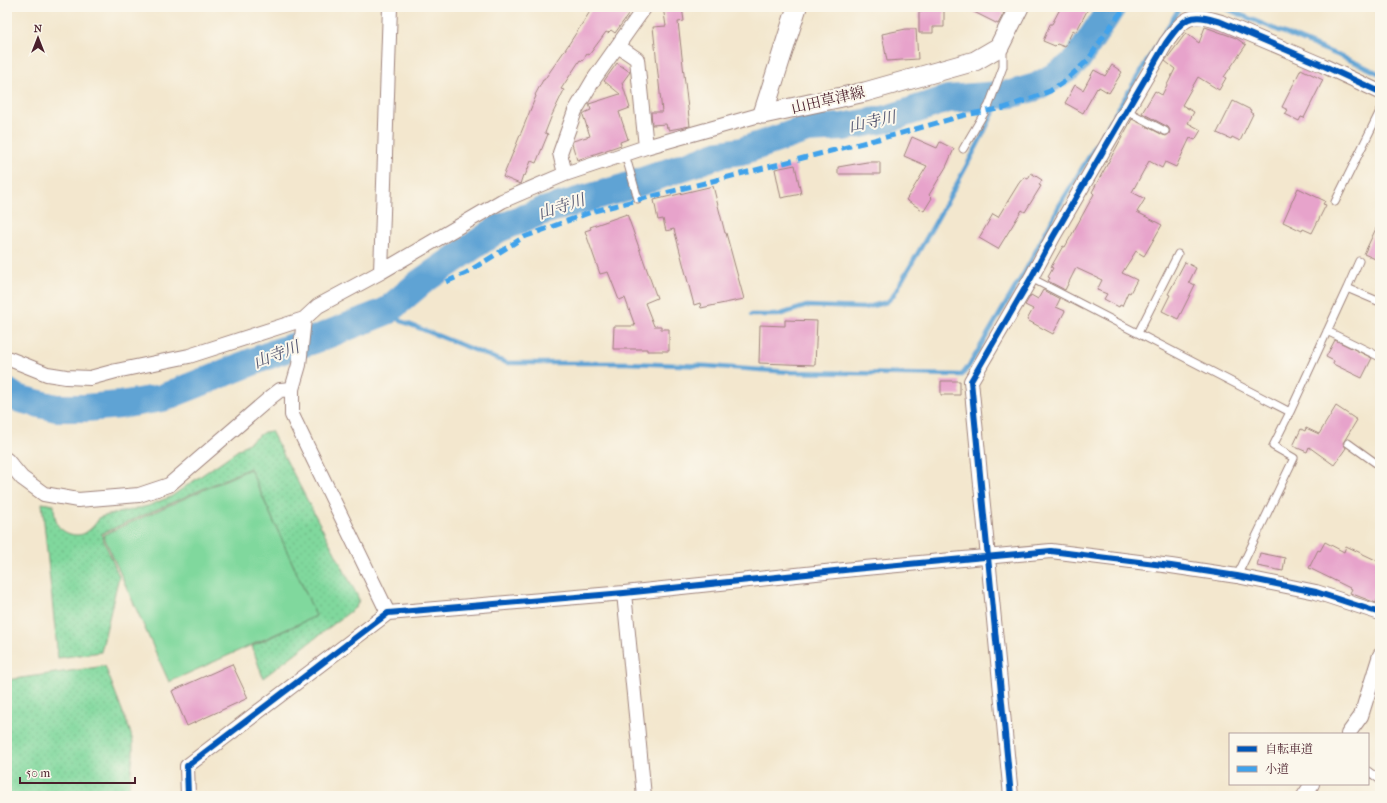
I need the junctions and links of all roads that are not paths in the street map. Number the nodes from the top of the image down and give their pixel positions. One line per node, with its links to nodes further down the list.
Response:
1 (390, 7): 20 (street)
2 (645, 7): 5 (street)
3 (797, 7): 10 (main road, 山田草津線)
4 (1019, 7): 6 (main road)
5 (618, 46): 12 (street); 15 (street)
6 (999, 47): 10 (main road, 山田草津線); 13 (lane)
7 (1380, 92): 8 (street)
8 (1127, 111): 11 (lane); 21 (street)
9 (1380, 111): 17 (lane)
10 (763, 114): 12 (street)
11 (1165, 131)
12 (646, 147): 14 (street)
13 (963, 149)
14 (625, 154): 15 (street); 16 (lane)
15 (565, 174): 20 (street)
16 (638, 199)
17 (1335, 202)
18 (1178, 254): 26 (lane)
19 (1359, 261): 22 (lane)
20 (381, 272): 24 (street)
21 (1031, 278): 26 (lane); 34 (street)
22 (1347, 288): 23 (lane); 25 (lane)
23 (1380, 302)
24 (303, 324): 28 (street); 29 (street)
25 (1328, 331): 27 (lane); 30 (lane)
26 (1138, 333): 30 (lane)
27 (1380, 357)
28 (7, 358)
29 (292, 389): 32 (street); 37 (street)
30 (1290, 412): 35 (lane)
31 (1348, 443): 33 (lane)
32 (7, 460)
33 (1380, 466)
34 (988, 557): 35 (street); 36 (street); 46 (street)
35 (1237, 576): 38 (street)
36 (624, 593): 37 (street); 45 (street)
37 (388, 613): 44 (street)
38 (1380, 613)
39 (1380, 655): 40 (street)
40 (1349, 733)
41 (1369, 773): 42 (lane)
42 (1380, 780)
43 (1311, 785): 47 (street)
44 (188, 796)
45 (644, 796)
46 (1011, 796)
47 (1304, 796)

